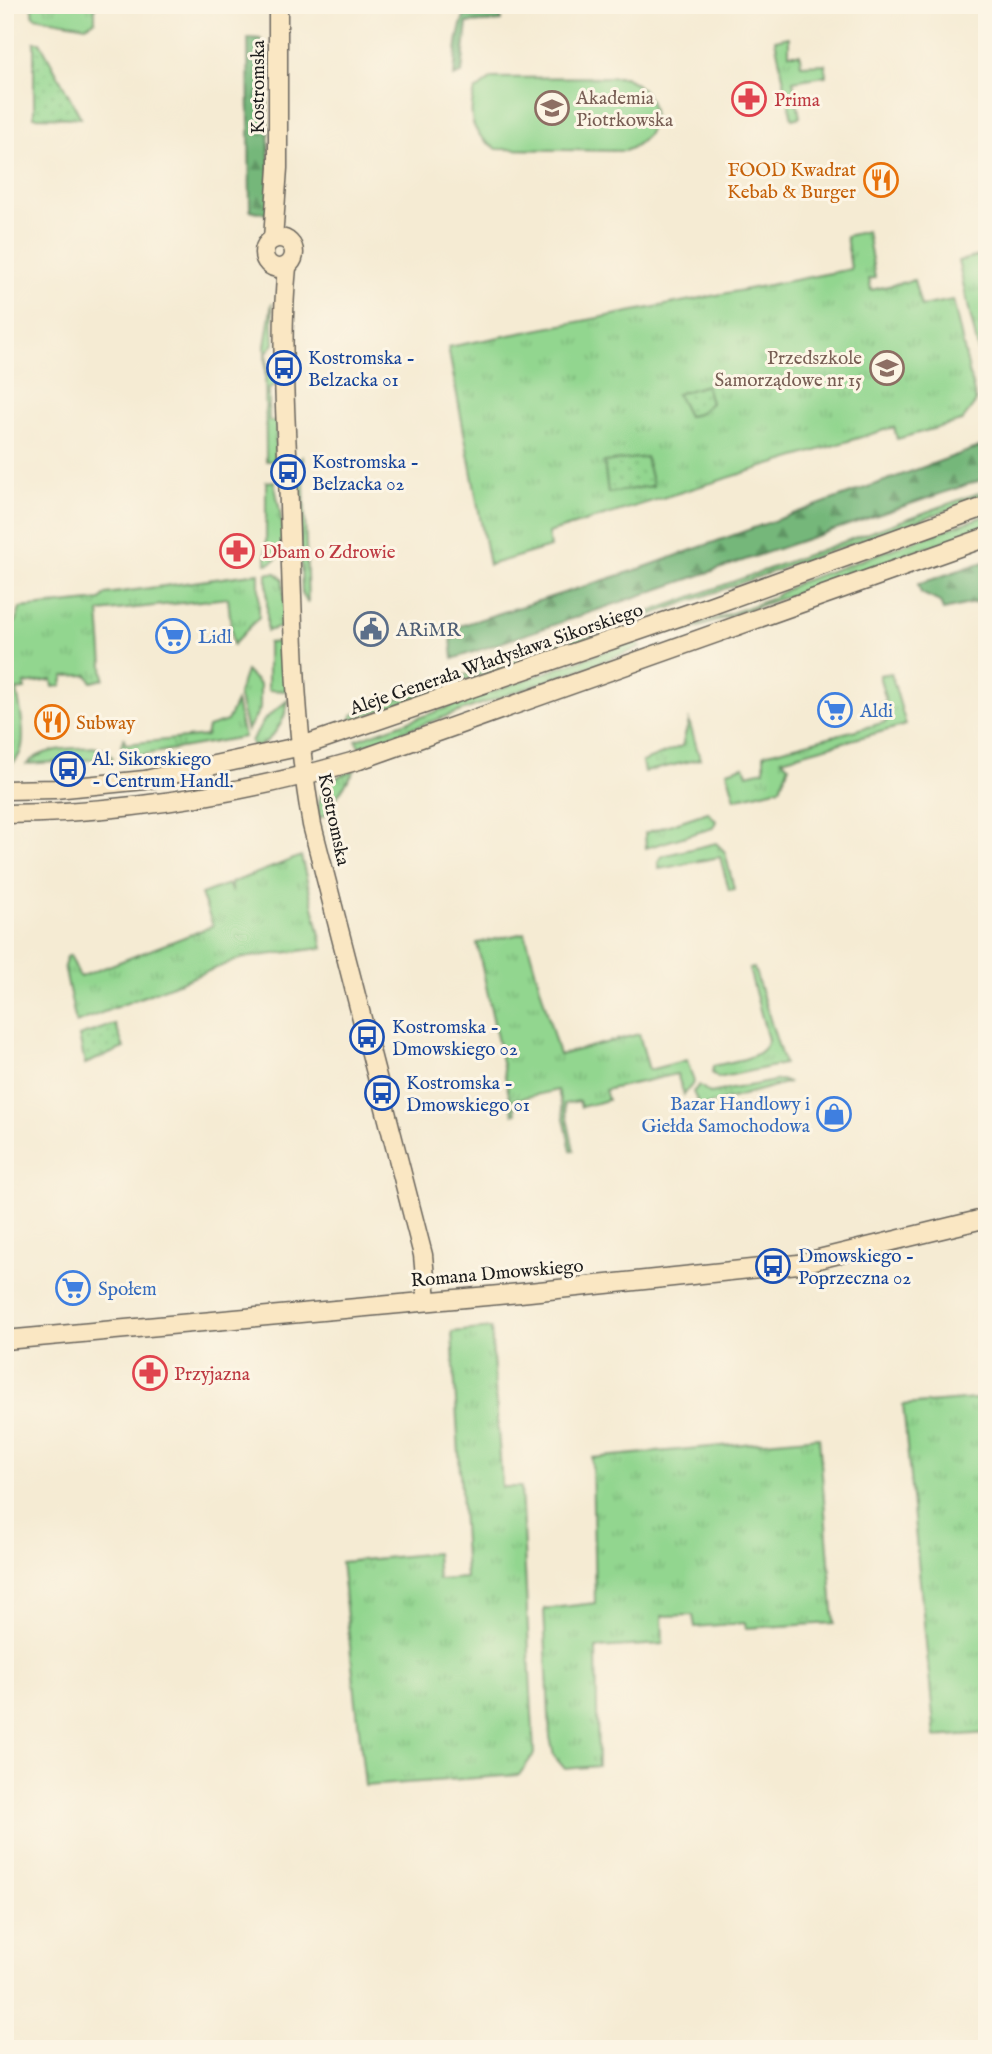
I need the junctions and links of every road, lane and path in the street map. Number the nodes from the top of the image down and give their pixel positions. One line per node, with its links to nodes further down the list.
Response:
1 (278, 5): 2 (street, Kostromska)
2 (279, 239): 3 (street); 3 (street)
3 (281, 267): 8 (street, Kostromska)
4 (987, 506): 6 (street, Aleje Generała Władysława Sikorskiego)
5 (987, 537): 7 (street)
6 (690, 612): 7 (street); 8 (street, Aleje Generała Władysława Sikorskiego)
7 (679, 648): 9 (street)
8 (302, 746): 9 (street, Kostromska); 10 (street, Aleje Generała Władysława Sikorskiego)
9 (303, 776): 11 (street); 13 (street, Kostromska)
10 (5, 789)
11 (5, 814)
12 (987, 1218): 13 (street, Romana Dmowskiego)
13 (427, 1300): 14 (street, Romana Dmowskiego)
14 (5, 1340)

